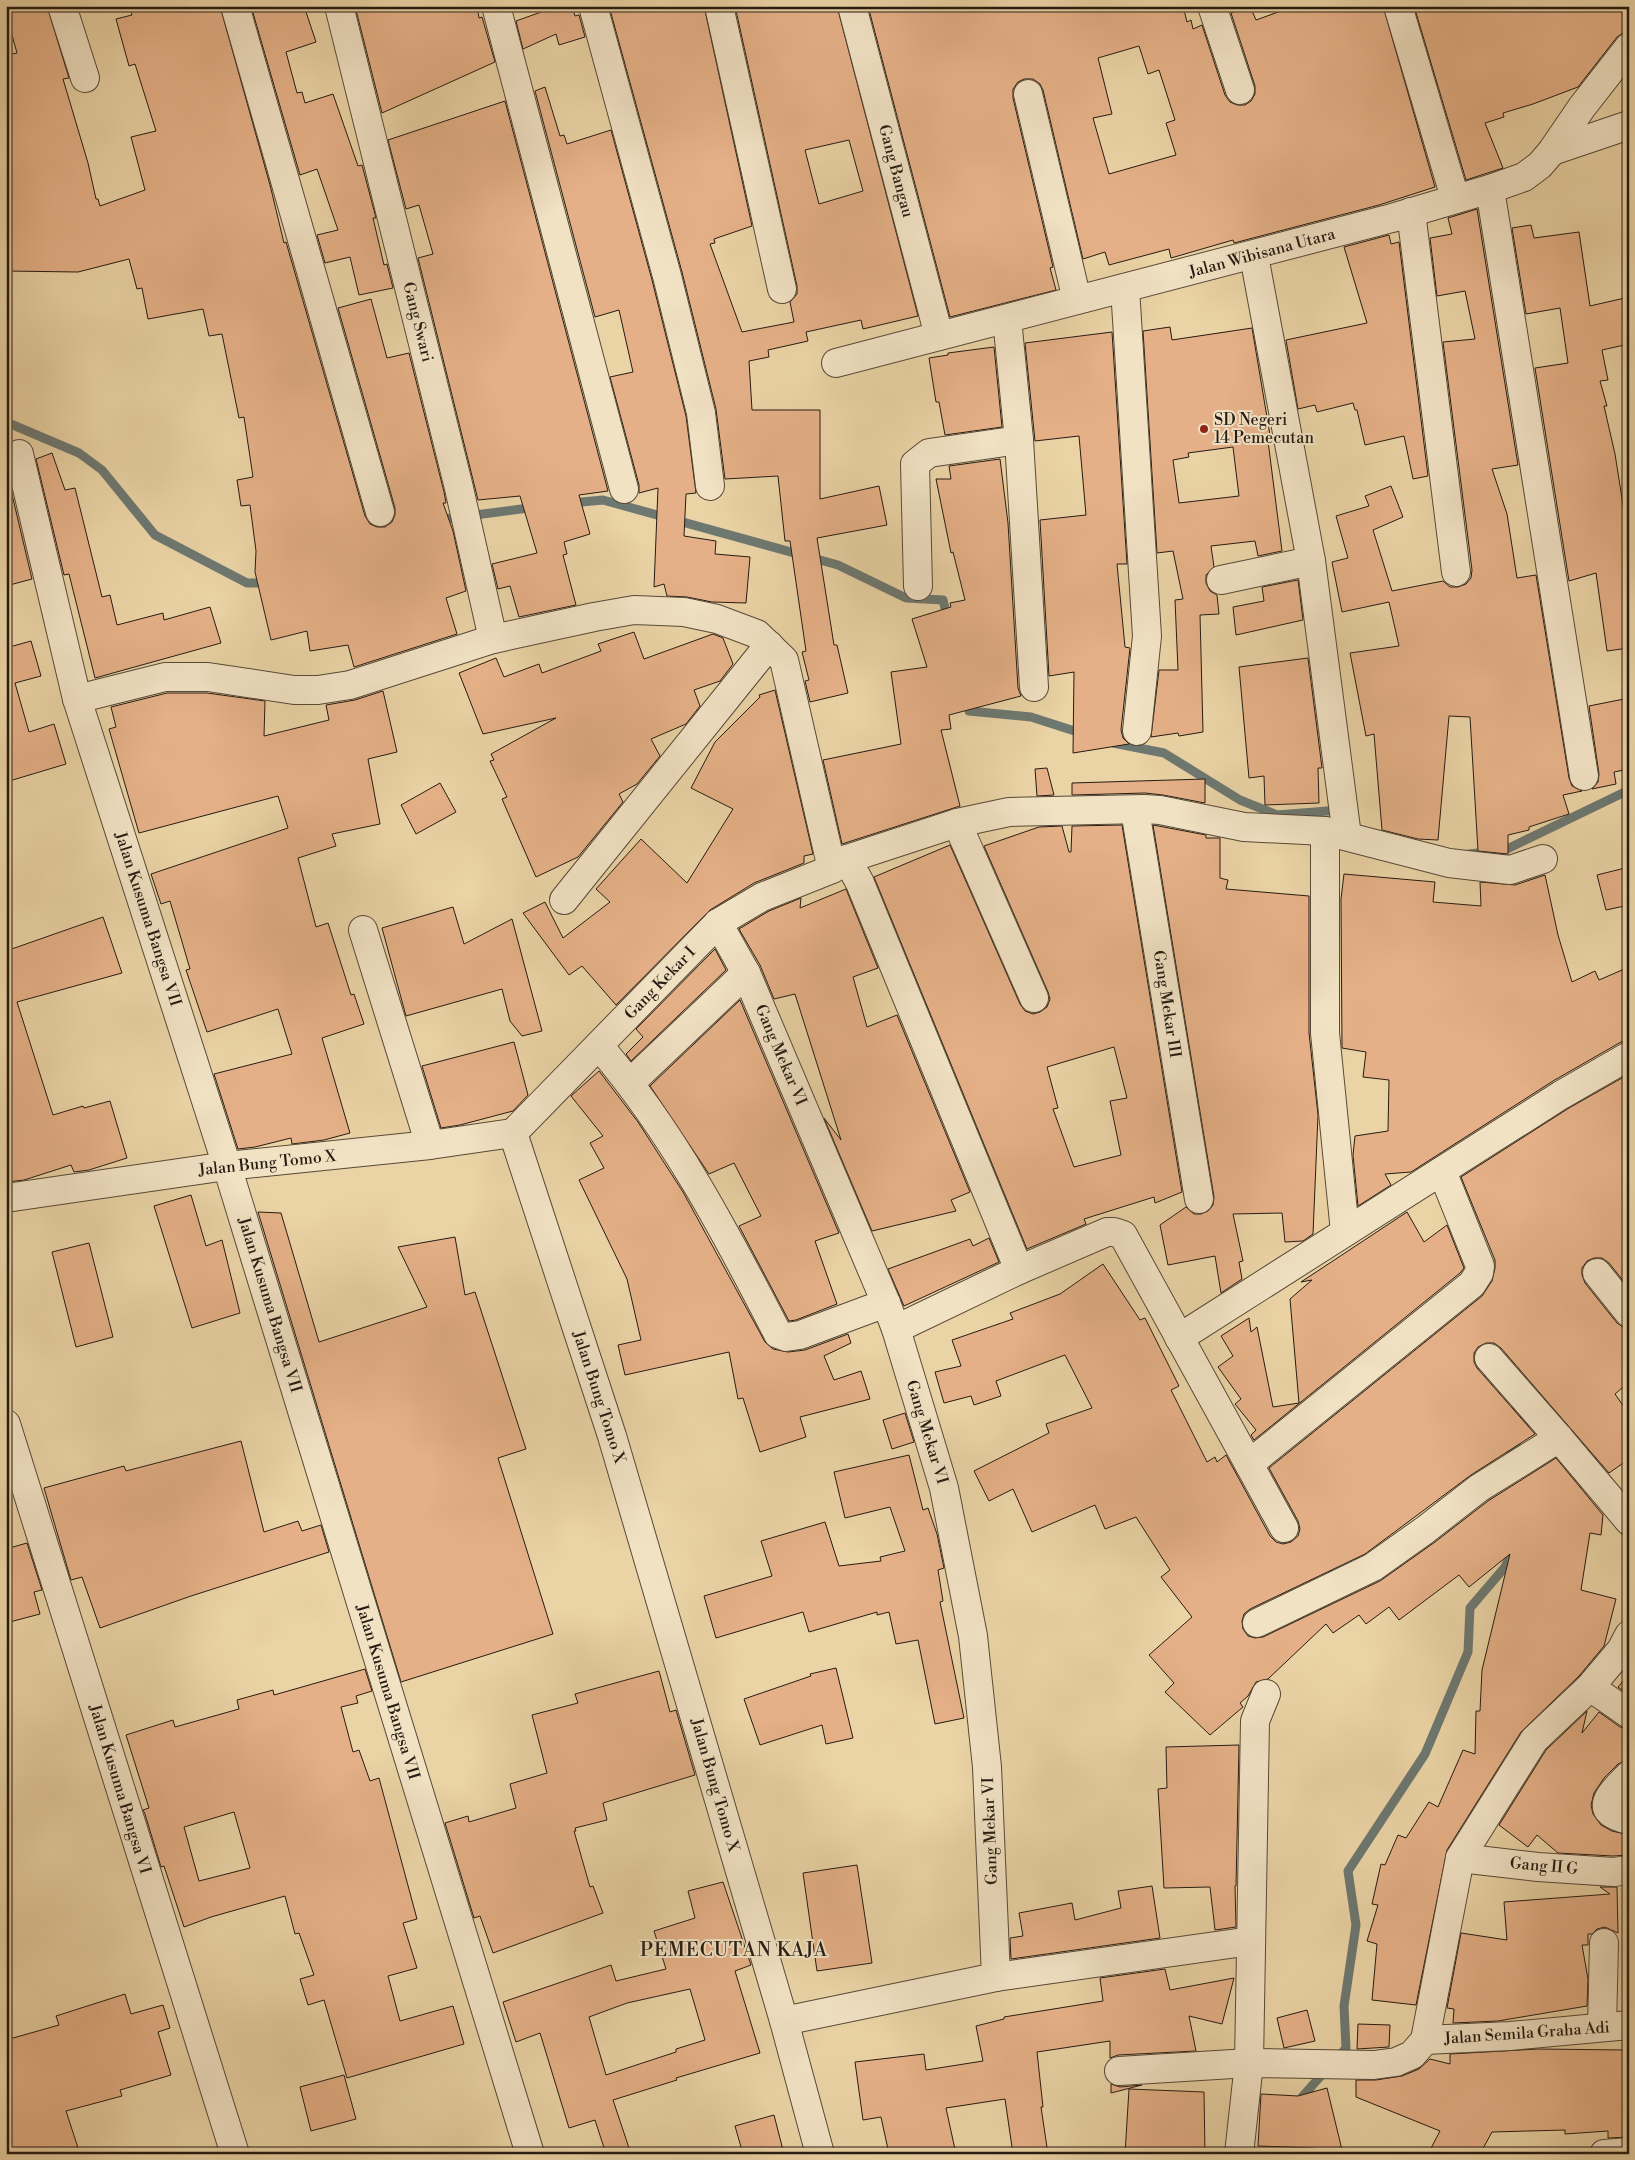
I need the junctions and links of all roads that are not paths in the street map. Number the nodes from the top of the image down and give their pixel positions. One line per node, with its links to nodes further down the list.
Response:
1 (62, 6): 11 (street)
2 (235, 6): 30 (street)
3 (339, 6): 35 (street, Gang Swari)
4 (496, 6): 29 (street)
5 (593, 6): 28 (street)
6 (719, 6): 21 (street)
7 (852, 6): 24 (street, Gang Bangau)
8 (1212, 6): 12 (street)
9 (1398, 6): 17 (street)
10 (1629, 47): 15 (street, Jalan Wibisana Utara)
11 (85, 78)
12 (1240, 90)
13 (1028, 94): 22 (street)
14 (1629, 125): 15 (street)
15 (1552, 151): 16 (street, Jalan Wibisana Utara)
16 (1490, 189): 17 (street, Jalan Wibisana Utara); 40 (street)
17 (1455, 198): 18 (street, Jalan Wibisana Utara)
18 (1411, 212): 19 (street, Jalan Wibisana Utara); 32 (street)
19 (1254, 256): 20 (street, Jalan Wibisana Utara); 31 (street)
20 (1125, 288): 22 (street, Jalan Wibisana Utara); 39 (street)
21 (782, 289)
22 (1077, 300): 23 (street, Jalan Wibisana Utara)
23 (1007, 319): 24 (street, Jalan Wibisana Utara); 26 (street)
24 (939, 336): 25 (street, Jalan Wibisana Utara)
25 (836, 364)
26 (1019, 440): 34 (street); 37 (street)
27 (19, 454): 38 (street, Jalan Kusuma Bangsa VII)
28 (710, 486)
29 (624, 489)
30 (380, 512)
31 (1311, 561): 33 (street); 43 (street)
32 (1456, 572)
33 (1222, 580)
34 (918, 586)
35 (493, 639): 36 (street); 38 (street)
36 (769, 645): 45 (street); 46 (street)
37 (1034, 688)
38 (77, 698): 56 (street, Jalan Kusuma Bangsa VII)
39 (1137, 731)
40 (1584, 776)
41 (1135, 810): 42 (street, Gang Kekar I); 43 (street, Gang Kekar I); 59 (street, Gang Mekar III)
42 (957, 823): 45 (street, Gang Kekar I); 50 (street)
43 (1339, 831): 44 (street, Gang Kekar I); 60 (street)
44 (1543, 859)
45 (840, 864): 47 (street, Gang Kekar I); 61 (street)
46 (564, 900)
47 (718, 923): 49 (street, Gang Mekar VI); 51 (street, Gang Kekar I)
48 (363, 930): 55 (street)
49 (746, 973): 53 (street); 63 (street, Gang Mekar VI)
50 (1034, 998)
51 (599, 1046): 53 (street); 54 (street, Gang Kekar I)
52 (1629, 1056): 57 (street)
53 (630, 1083): 63 (street)
54 (513, 1133): 55 (street, Jalan Bung Tomo X); 85 (street, Jalan Bung Tomo X)
55 (430, 1145): 56 (street, Jalan Bung Tomo X)
56 (228, 1166): 58 (street, Jalan Bung Tomo X); 92 (street, Jalan Kusuma Bangsa VII)
57 (1442, 1171): 60 (street); 70 (street)
58 (6, 1198)
59 (1199, 1199)
60 (1345, 1232): 66 (street)
61 (1019, 1270): 65 (street); 66 (street)
62 (1597, 1273): 64 (street)
63 (886, 1303): 65 (street, Gang Mekar VI)
64 (1629, 1312)
65 (896, 1329): 84 (street, Gang Mekar VI)
66 (1179, 1338): 70 (street)
67 (1489, 1358): 69 (street)
68 (6, 1424): 91 (street, Jalan Kusuma Bangsa VI)
69 (1559, 1438): 71 (street); 73 (street)
70 (1249, 1464): 72 (street)
71 (1629, 1522)
72 (1284, 1528)
73 (1257, 1623)
74 (1629, 1635): 75 (street)
75 (1590, 1687): 77 (street); 80 (street)
76 (1266, 1694): 82 (street)
77 (1629, 1714)
78 (1629, 1775): 79 (street)
79 (1629, 1820)
80 (1460, 1858): 81 (street, Gang II G); 87 (street)
81 (1629, 1870)
82 (1251, 1941): 84 (street); 88 (street)
83 (1604, 1943): 86 (street)
84 (996, 1977): 85 (street)
85 (784, 2021): 93 (street, Jalan Bung Tomo X)
86 (1616, 2026): 87 (street, Jalan Semila Graha Adi)
87 (1425, 2040): 88 (street)
88 (1249, 2063): 89 (street); 94 (street)
89 (1119, 2071)
90 (1629, 2152): 95 (street)
91 (235, 2154)
92 (530, 2154)
93 (820, 2154)
94 (1239, 2154)
95 (1604, 2154)

